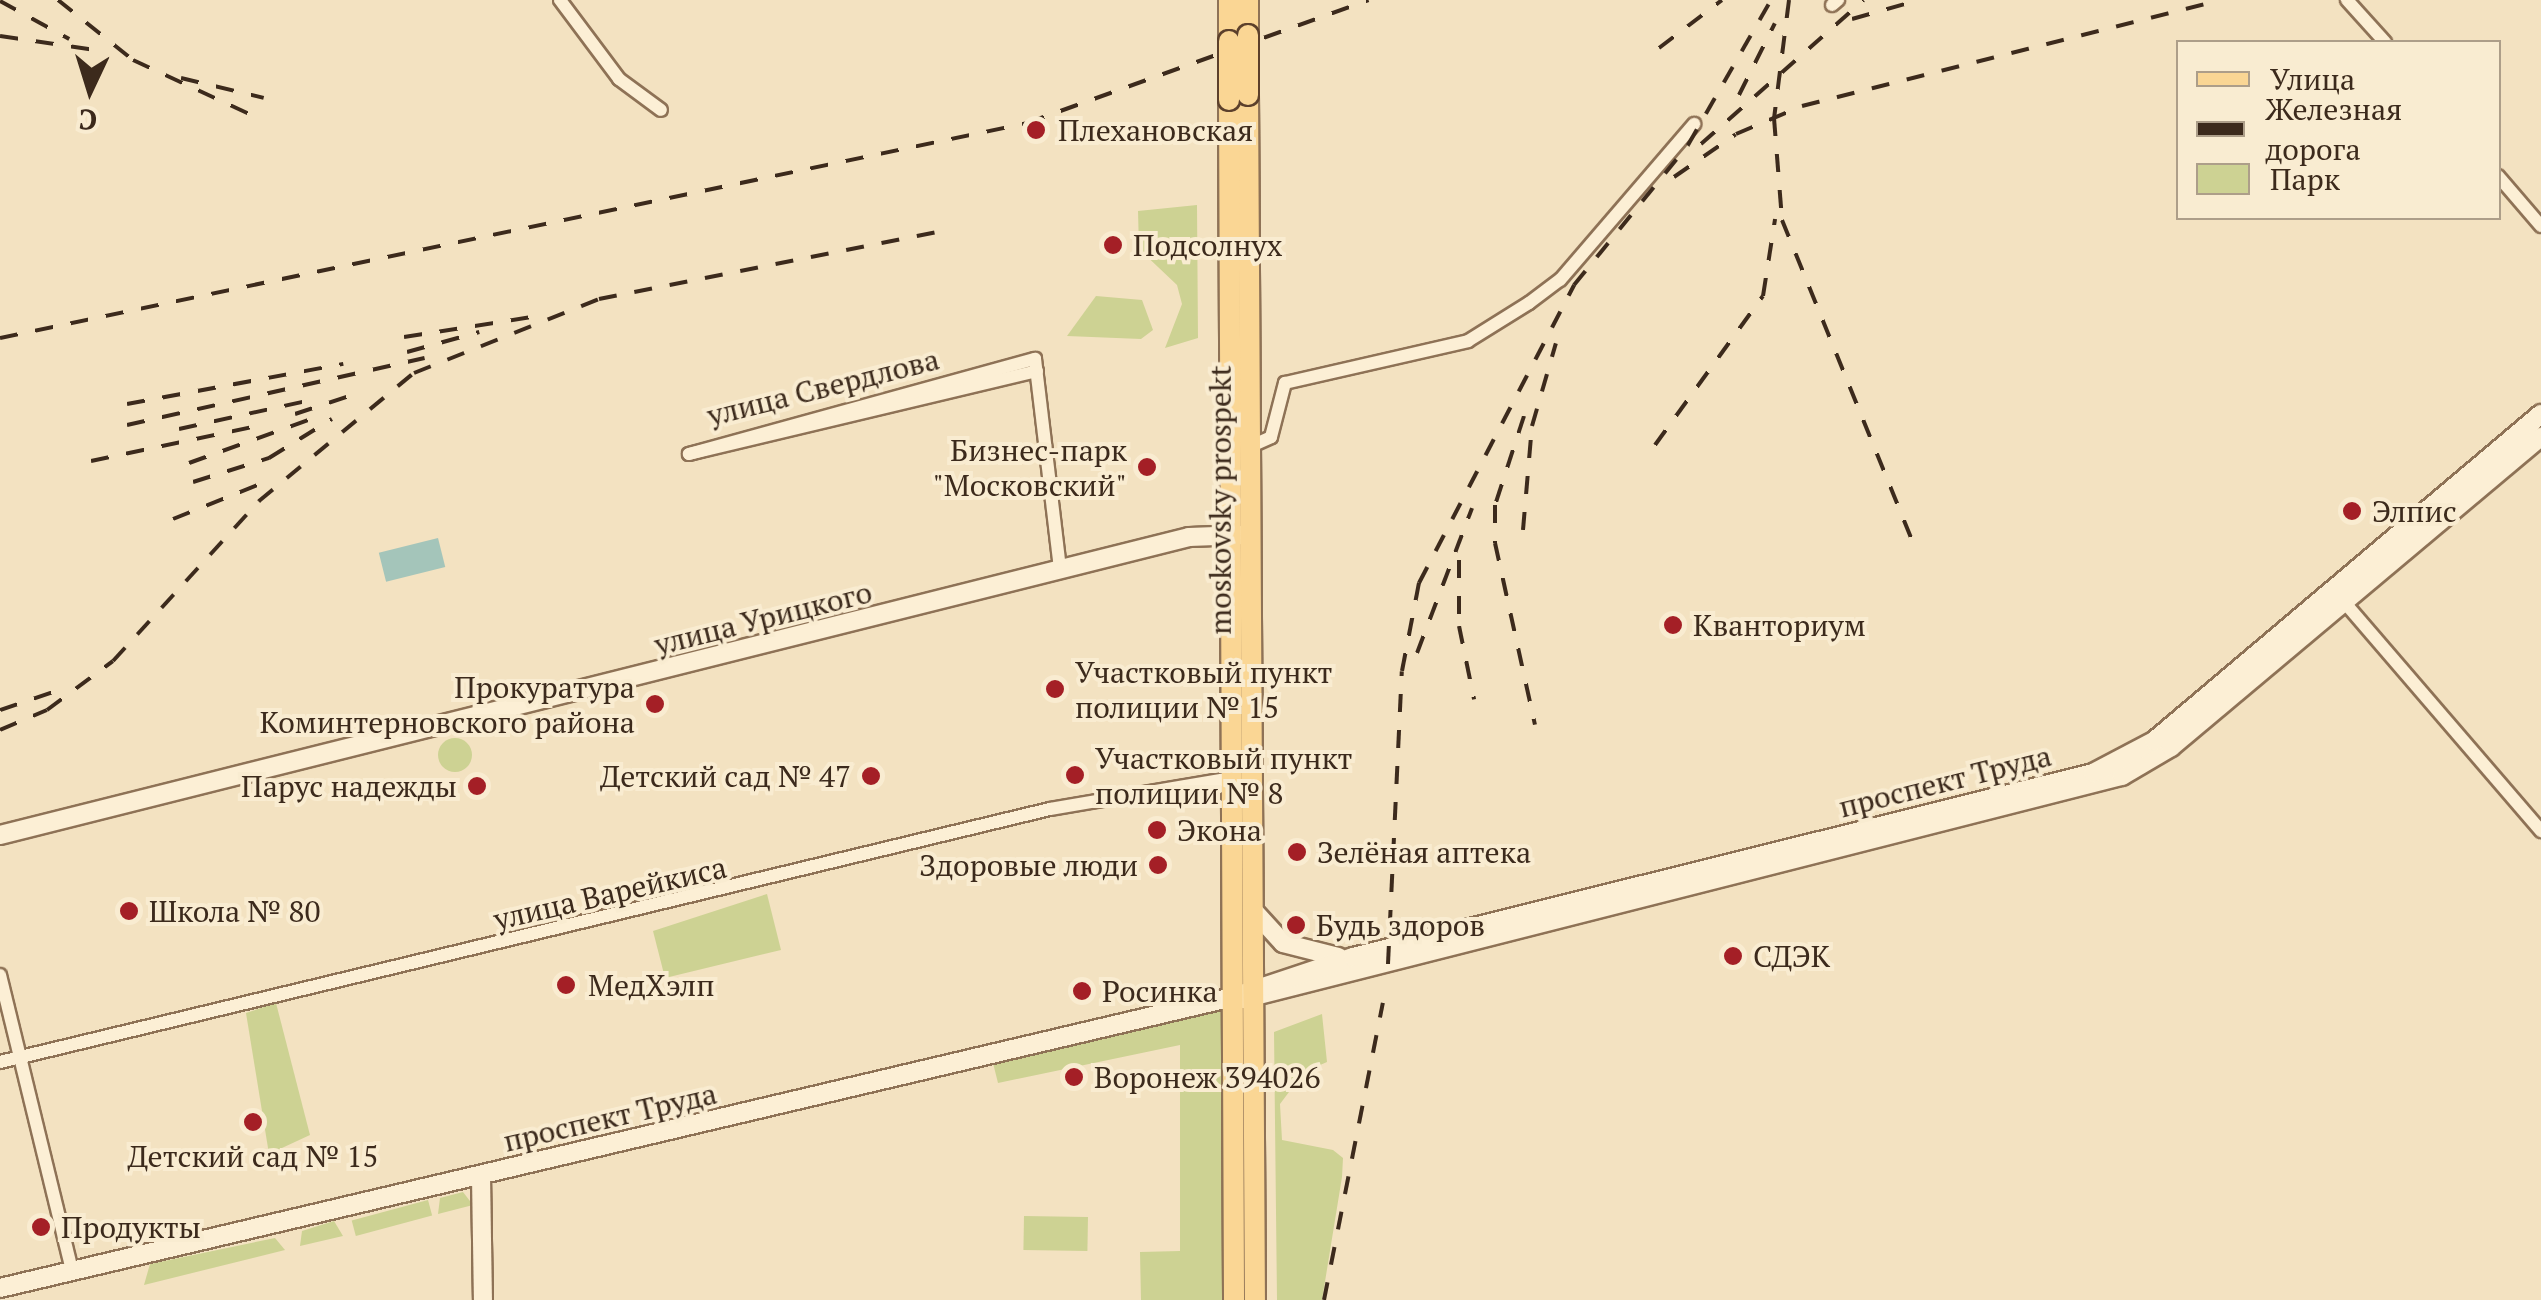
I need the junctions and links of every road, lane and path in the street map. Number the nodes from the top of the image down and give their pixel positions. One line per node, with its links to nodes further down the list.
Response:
1 (560, 0): 8 (street)
2 (1229, 0): 5 (main road, moskovsky prospekt)
3 (1248, 0): 5 (main road, moskovsky prospekt)
4 (2346, 0): 6 (street)
5 (1239, 38): 7 (main road, moskovsky prospekt, bridge)
6 (2383, 40)
7 (1239, 98): 15 (main road, moskovsky prospekt); 16 (main road, moskovsky prospekt)
8 (661, 110)
9 (1694, 124): 15 (street)
10 (2501, 179): 11 (street)
11 (2541, 226)
12 (1036, 365): 12 (street, улица Свердлова); 17 (street)
13 (2541, 414): 18 (main road, проспект Труда)
14 (2541, 436): 18 (main road, проспект Труда)
15 (1249, 447): 16 (main road, moskovsky prospekt)
16 (1240, 535): 17 (main road, улица Урицкого); 19 (main road, moskovsky prospekt); 23 (main road, moskovsky prospekt)
17 (1060, 570): 22 (main road, улица Урицкого)
18 (2340, 596): 20 (main road, проспект Труда); 21 (street)
19 (1232, 778): 26 (main road, moskovsky prospekt); 27 (street, улица Варейкиса)
20 (1966, 811): 24 (main road, проспект Труда); 26 (main road, проспект Труда)
21 (2541, 830)
22 (0, 835)
23 (1252, 909): 24 (main road); 26 (main road, moskovsky prospekt)
24 (1353, 957): 26 (main road, проспект Труда)
25 (0, 975): 27 (street)
26 (1246, 995): 29 (main road, проспект Труда); 33 (main road, moskovsky prospekt); 34 (main road, moskovsky prospekt)
27 (20, 1057): 28 (street, улица Варейкиса); 30 (street)
28 (0, 1062)
29 (481, 1176): 30 (main road, проспект Труда); 32 (main road)
30 (72, 1271): 31 (main road, проспект Труда)
31 (0, 1288)
32 (483, 1300)
33 (1234, 1300)
34 (1255, 1300)

